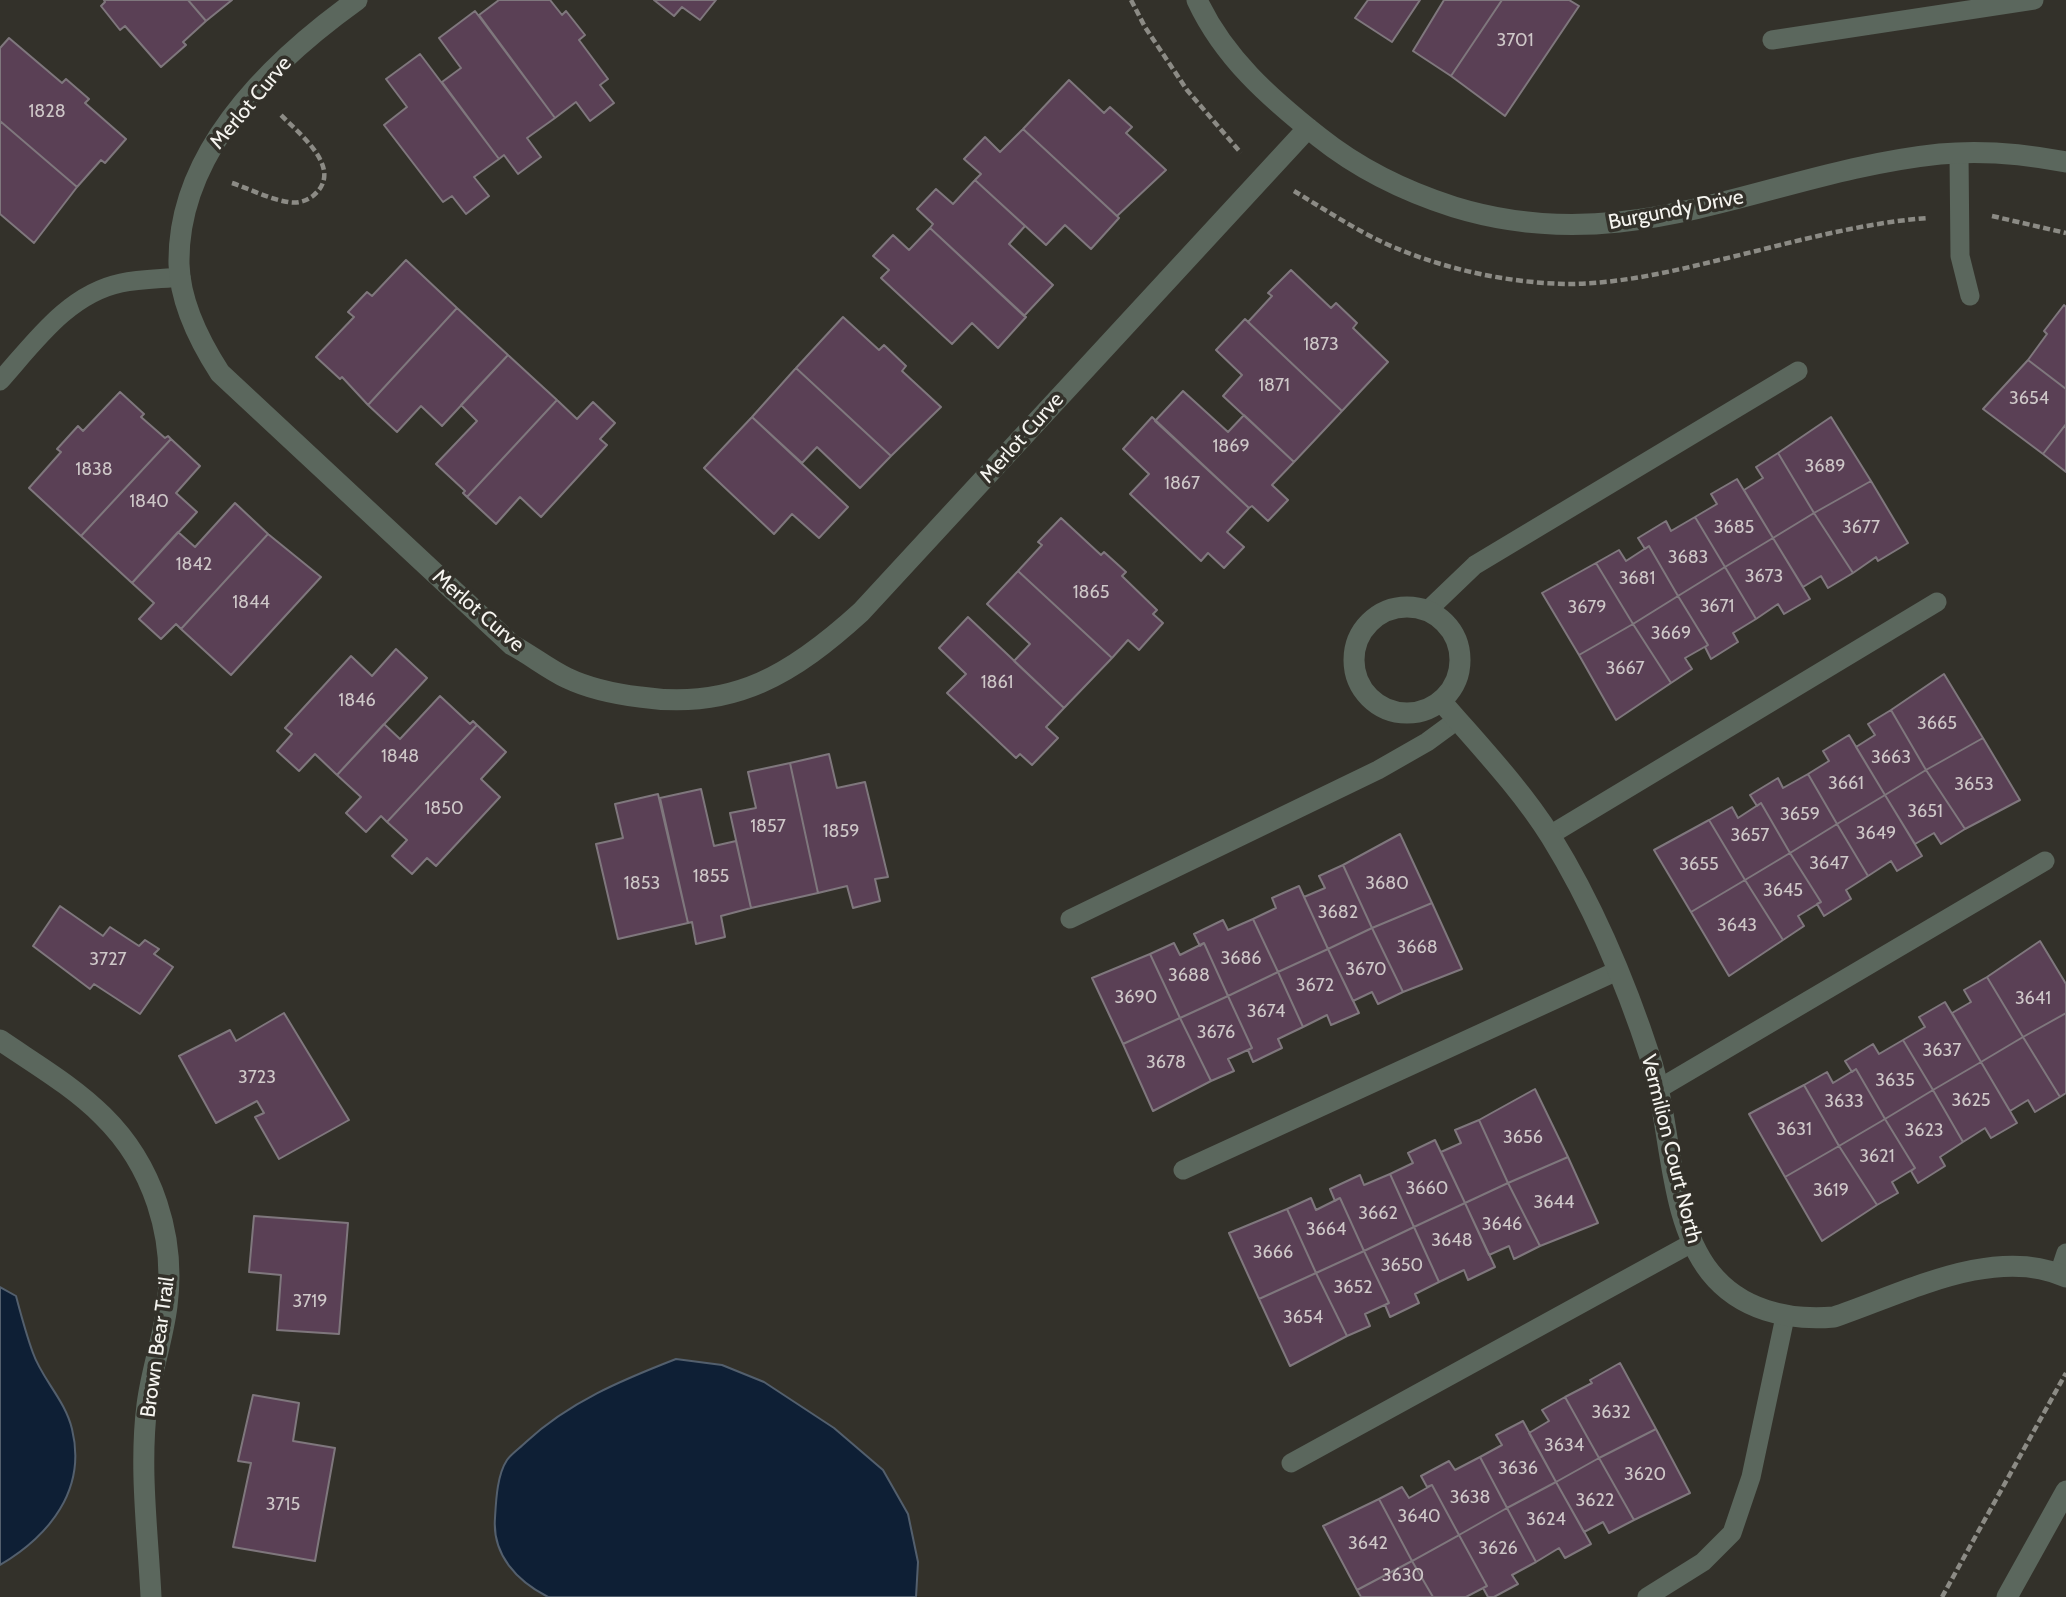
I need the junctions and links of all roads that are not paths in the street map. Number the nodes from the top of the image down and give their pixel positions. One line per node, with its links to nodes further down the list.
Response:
1 (357, 0): 8 (street, Merlot Curve)
2 (1197, 0): 5 (street, Burgundy Drive)
3 (2034, 0): 4 (lane)
4 (1772, 40)
5 (1308, 128): 6 (street, Burgundy Drive); 8 (street, Merlot Curve)
6 (1959, 153): 7 (street, Burgundy Drive); 9 (lane)
7 (2066, 162)
8 (181, 277): 11 (lane)
9 (1970, 296)
10 (1798, 371): 13 (lane)
11 (0, 381)
12 (1937, 601): 16 (lane)
13 (1427, 611): 14 (street); 14 (street)
14 (1441, 701): 15 (street, Vermilion Court North)
15 (1457, 720): 16 (street, Vermilion Court North); 18 (lane)
16 (1550, 835): 19 (street, Vermilion Court North)
17 (2045, 861): 21 (lane)
18 (1070, 919)
19 (1617, 971): 21 (street, Vermilion Court North); 22 (lane)
20 (0, 1040): 29 (street, Brown Bear Trail)
21 (1660, 1088): 23 (street, Vermilion Court North)
22 (1183, 1170)
23 (1692, 1243): 26 (street, Vermilion Court North); 27 (lane)
24 (2066, 1253): 25 (lane)
25 (2062, 1275): 26 (street, Vermilion Court North)
26 (1785, 1317): 30 (lane)
27 (1291, 1463)
28 (2066, 1491): 31 (street)
29 (151, 1597)
30 (1647, 1597)
31 (2007, 1597)

